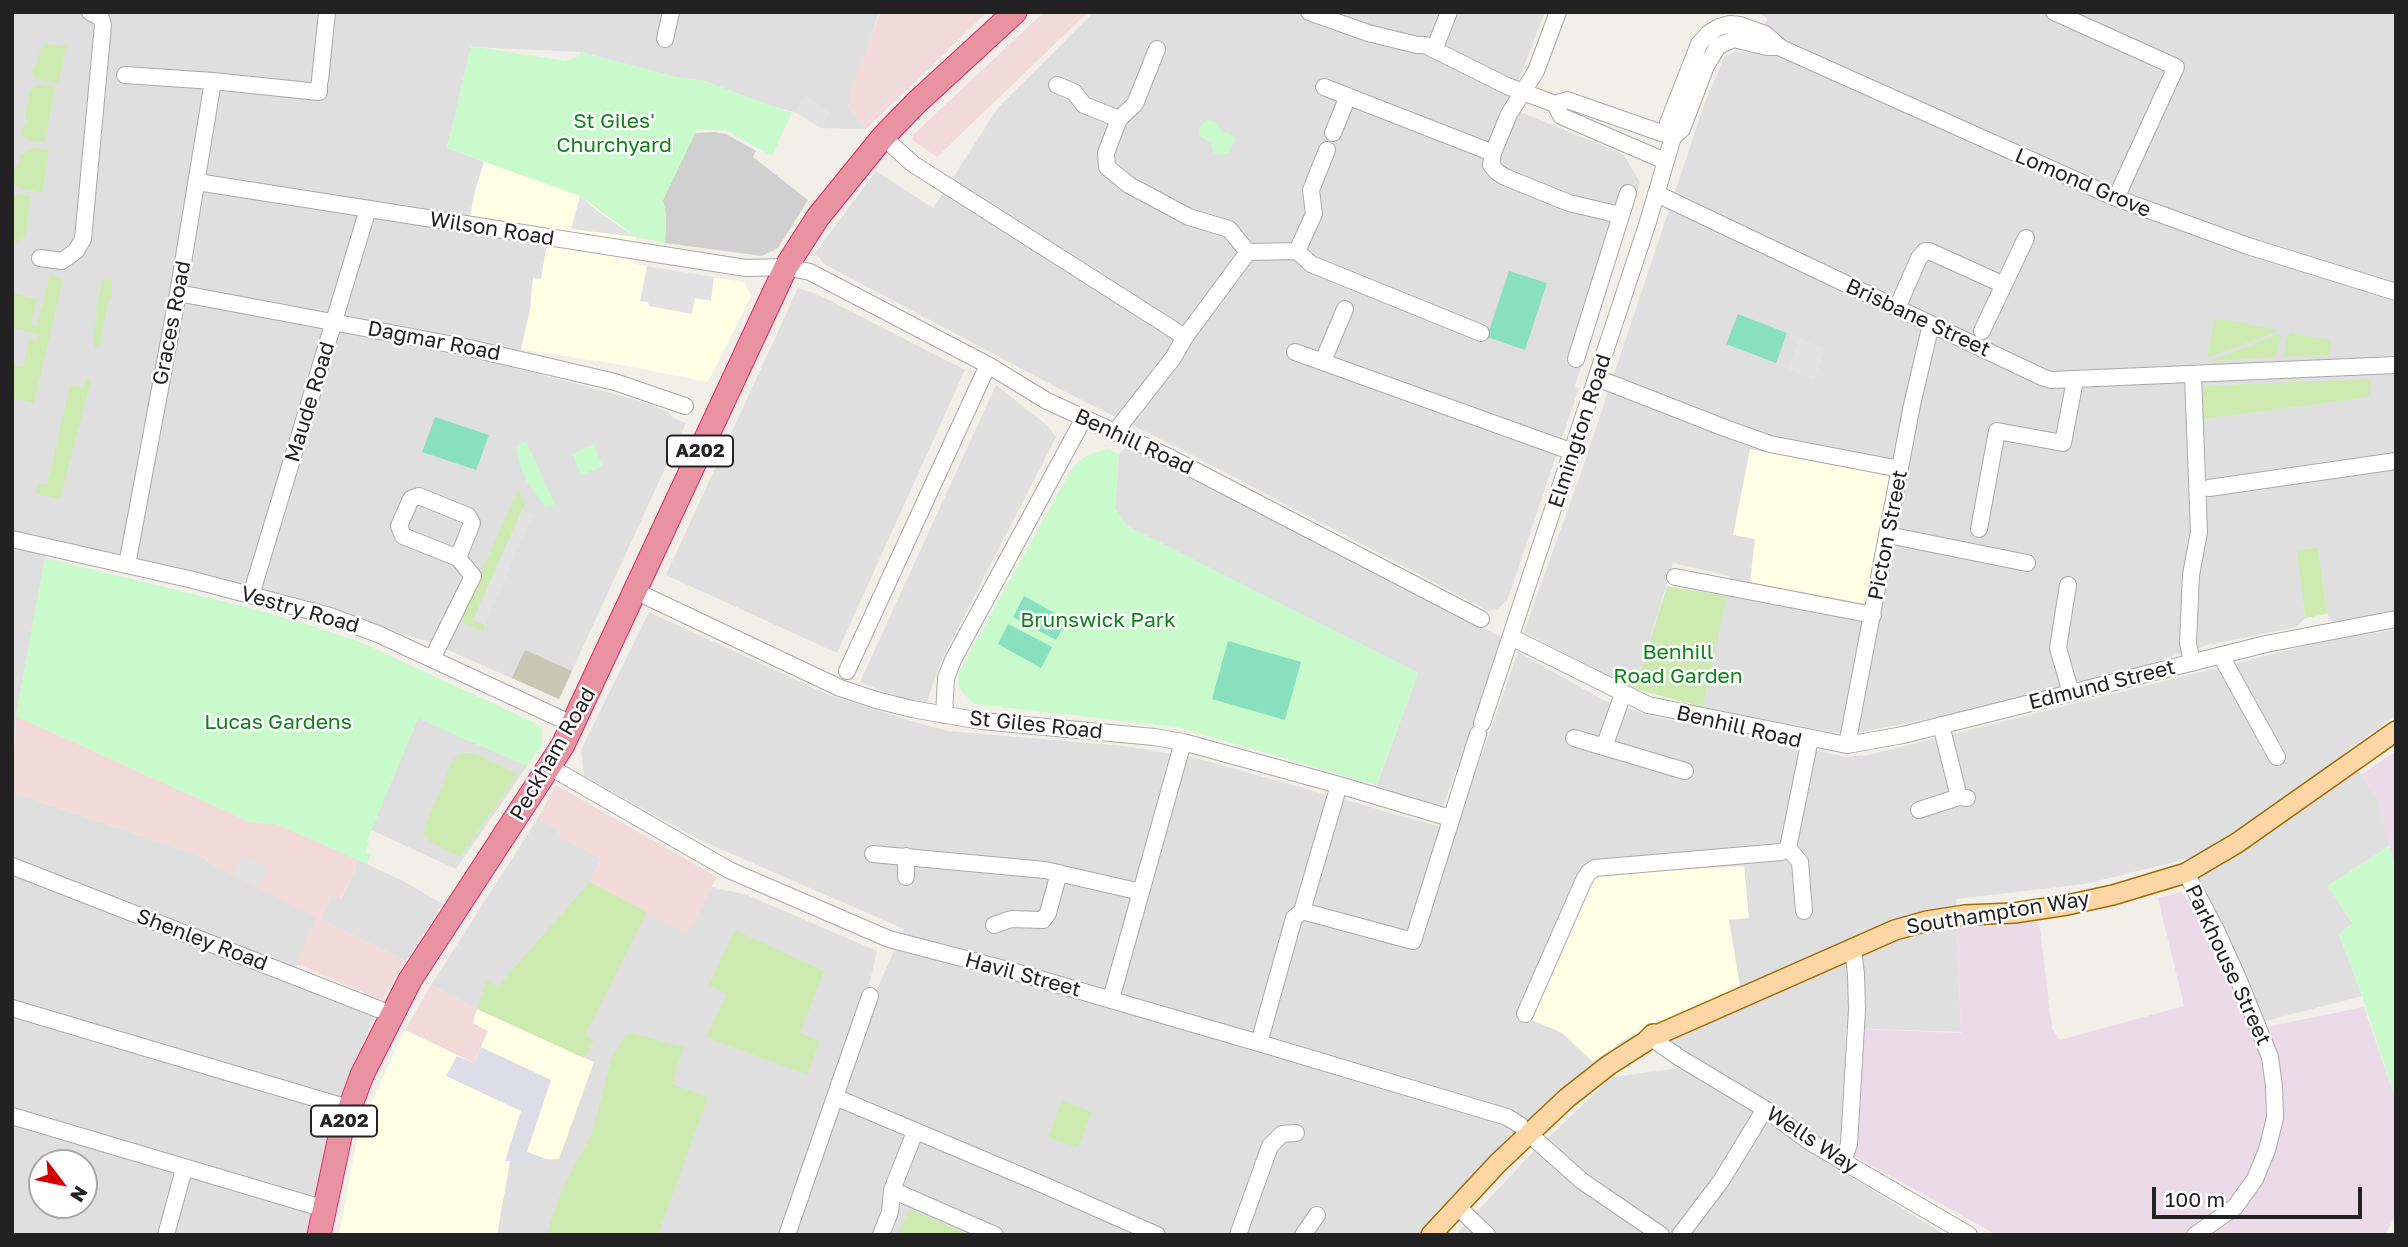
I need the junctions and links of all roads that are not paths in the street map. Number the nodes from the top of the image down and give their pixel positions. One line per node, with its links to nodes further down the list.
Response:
1 (90, 12): 36 (street)
2 (327, 12): 14 (street)
3 (671, 12): 9 (street)
4 (1015, 12): 22 (highway, A202)
5 (1308, 12): 12 (street)
6 (1449, 12): 12 (street)
7 (1558, 12): 17 (street)
8 (2054, 12): 30 (street)
9 (665, 38)
10 (1715, 38): 23 (street, Elmington Road); 30 (street, Lomond Grove)
11 (1157, 49): 20 (street)
12 (1434, 50): 17 (street)
13 (125, 75): 14 (street)
14 (214, 81): 27 (street, Graces Road)
15 (1057, 85): 20 (street)
16 (1324, 87): 18 (street)
17 (1523, 92): 19 (street); 25 (street)
18 (1348, 96): 21 (street); 25 (street)
19 (1555, 104): 23 (street); 26 (street)
20 (1119, 119): 35 (street)
21 (1334, 133)
22 (883, 137): 37 (highway, A202); 47 (street)
23 (1673, 137): 26 (street, Elmington Road)
24 (1327, 150): 34 (street)
25 (1493, 153): 32 (street)
26 (1665, 161): 29 (street, Elmington Road)
27 (197, 182): 31 (street, Wilson Road); 40 (street, Graces Road)
28 (1628, 193): 32 (street)
29 (1657, 194): 41 (street, Brisbane Street); 54 (street, Elmington Road)
30 (2116, 198): 39 (street, Lomond Grove)
31 (368, 209): 37 (street, Wilson Road); 43 (street, Maude Road)
32 (1620, 215): 49 (street)
33 (2026, 238): 38 (street)
34 (1297, 251): 35 (street); 46 (street)
35 (1248, 253): 47 (street)
36 (40, 258)
37 (786, 268): 51 (street, Benhill Road); 71 (highway, Peckham Road / A202)
38 (2004, 285): 41 (street); 45 (street)
39 (2396, 292)
40 (178, 293): 43 (street, Dagmar Road); 68 (street, Graces Road)
41 (1897, 308): 44 (street, Brisbane Street)
42 (1345, 309): 50 (street)
43 (335, 322): 56 (street, Dagmar Road); 72 (street, Maude Road)
44 (1931, 324): 55 (street, Brisbane Street); 61 (street, Picton Street)
45 (1982, 331)
46 (1481, 333)
47 (1185, 337): 58 (street)
48 (1295, 352): 50 (street)
49 (1576, 359)
50 (1323, 361): 59 (street)
51 (988, 365): 57 (street, Benhill Road); 80 (street)
52 (2396, 365): 53 (street, Brisbane Street)
53 (2193, 375): 55 (street, Brisbane Street); 79 (street)
54 (1597, 378): 59 (street, Elmington Road); 61 (street)
55 (2075, 380): 63 (street)
56 (685, 406)
57 (1084, 418): 58 (street, Benhill Road); 83 (street)
58 (1115, 432): 74 (street, Benhill Road)
59 (1573, 452): 76 (street, Elmington Road)
60 (2396, 461): 62 (street)
61 (1900, 469): 64 (street, Picton Street)
62 (2209, 488)
63 (1979, 529)
64 (1888, 535): 67 (street); 73 (street, Picton Street)
65 (12, 539): 68 (street, Vestry Road)
66 (458, 558): 66 (street); 78 (street)
67 (2027, 563)
68 (127, 565): 72 (street, Vestry Road)
69 (1675, 577): 73 (street)
70 (2068, 585): 81 (street)
71 (635, 591): 83 (street, St Giles Road); 84 (highway, Peckham Road / A202)
72 (251, 595): 78 (street, Vestry Road)
73 (1873, 615): 90 (street, Picton Street)
74 (1481, 619)
75 (2396, 619): 77 (street, Edmund Street)
76 (1511, 637): 82 (street, Benhill Road); 97 (street, Elmington Road)
77 (2221, 656): 79 (street, Edmund Street); 92 (street)
78 (432, 659): 84 (street, Vestry Road)
79 (2192, 663): 81 (street, Edmund Street)
80 (847, 671)
81 (2071, 693): 85 (street, Edmund Street)
82 (1623, 694): 88 (street, Benhill Road); 91 (street)
83 (944, 715): 89 (street, St Giles Road)
84 (574, 725): 93 (highway, Peckham Road / A202)
85 (1941, 725): 90 (street, Edmund Street); 96 (street)
86 (2396, 731): 103 (main road, Southampton Way)
87 (1574, 738): 91 (street)
88 (1810, 739): 90 (street, Edmund Street); 98 (street, Benhill Road)
89 (1183, 742): 95 (street, St Giles Road); 105 (street)
90 (1847, 745)
91 (1604, 747): 94 (street)
92 (2277, 757)
93 (550, 767): 111 (street, Havil Street); 113 (highway, Peckham Road / A202)
94 (1685, 771)
95 (1339, 785): 97 (street, St Giles Road); 106 (street)
96 (1919, 810)
97 (1450, 818): 106 (street, Elmington Road)
98 (1788, 848): 107 (street); 114 (street)
99 (873, 854): 100 (street)
100 (906, 856): 102 (street); 104 (street)
101 (12, 866): 113 (street, Shenley Road)
102 (1059, 873): 105 (street); 108 (street)
103 (2186, 873): 109 (main road, Southampton Way); 143 (street, Parkhouse Street)
104 (906, 877)
105 (1141, 892): 111 (street)
106 (1302, 911): 116 (street)
107 (1804, 911)
108 (995, 925)
109 (1853, 948): 115 (main road, Southampton Way); 124 (street)
110 (870, 996): 117 (street)
111 (1111, 999): 116 (street, Havil Street)
112 (12, 1009): 118 (street)
113 (391, 1014): 118 (highway, Peckham Road / A202)
114 (1525, 1014)
115 (1654, 1040): 119 (street, Wells Way); 121 (main road, Southampton Way)
116 (1259, 1043): 121 (street, Havil Street)
117 (835, 1097): 122 (street); 132 (street)
118 (348, 1108): 128 (highway, Peckham Road / A202)
119 (1765, 1109): 124 (street, Wells Way); 141 (street)
120 (12, 1116): 125 (street)
121 (1524, 1129): 127 (main road, Southampton Way); 140 (street, Havil Street)
122 (915, 1132): 126 (street); 135 (street)
123 (1296, 1133): 136 (street)
124 (1843, 1162): 142 (street, Wells Way)
125 (184, 1169): 128 (street); 130 (street)
126 (892, 1190): 133 (street); 134 (street)
127 (1458, 1207): 138 (main road, Southampton Way); 139 (street)
128 (325, 1209): 131 (highway, Peckham Road / A202)
129 (1317, 1215): 137 (street)
130 (166, 1235)
131 (319, 1235)
132 (787, 1235)
133 (881, 1235)
134 (995, 1235)
135 (1157, 1235)
136 (1238, 1235)
137 (1303, 1235)
138 (1432, 1235)
139 (1487, 1235)
140 (1661, 1235)
141 (1680, 1235)
142 (1969, 1235)
143 (2195, 1235)

